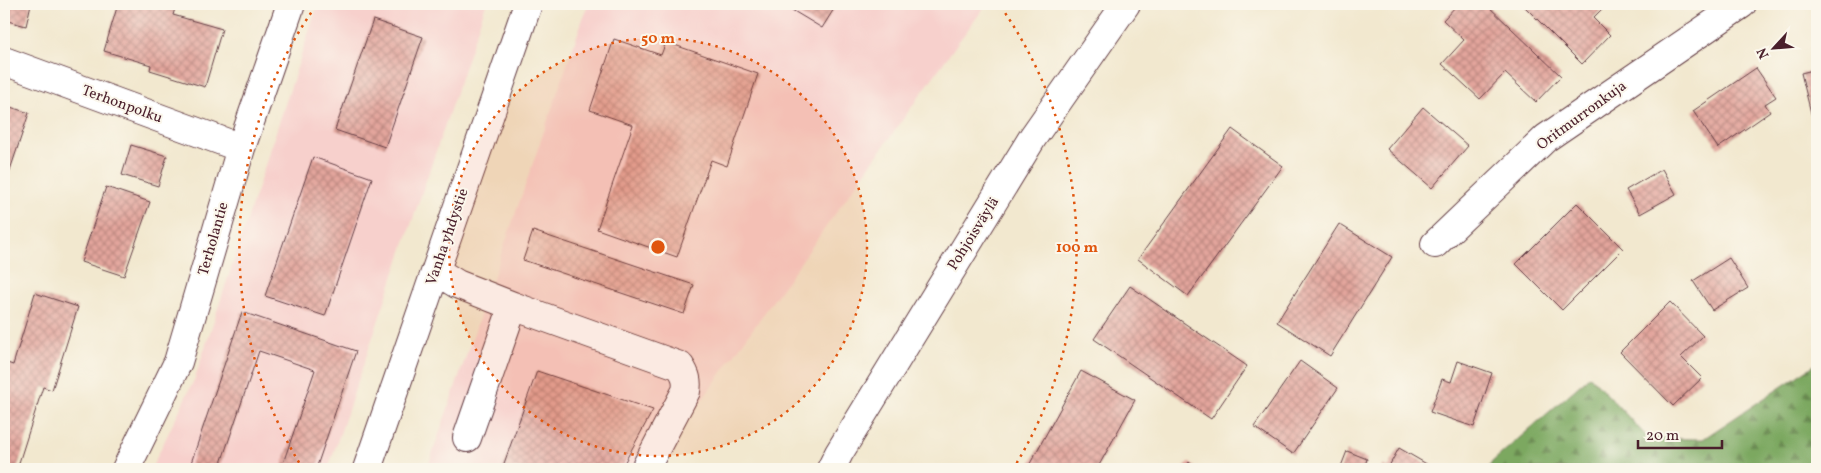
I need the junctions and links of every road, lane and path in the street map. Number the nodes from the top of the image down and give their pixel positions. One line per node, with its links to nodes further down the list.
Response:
1 (291, 4): 6 (street, Terholantie)
2 (528, 4): 8 (street, Vanha yhdystie)
3 (1126, 4): 14 (street, Pohjoisväylä)
4 (1742, 4): 7 (street, Oritmurronkuja)
5 (4, 61): 6 (street, Terhonpolku)
6 (241, 148): 11 (street, Terholantie)
7 (1435, 244)
8 (436, 270): 9 (street); 12 (street, Vanha yhdystie)
9 (513, 306): 10 (street); 13 (street)
10 (467, 438)
11 (126, 469)
12 (367, 469)
13 (645, 469)
14 (831, 469)

